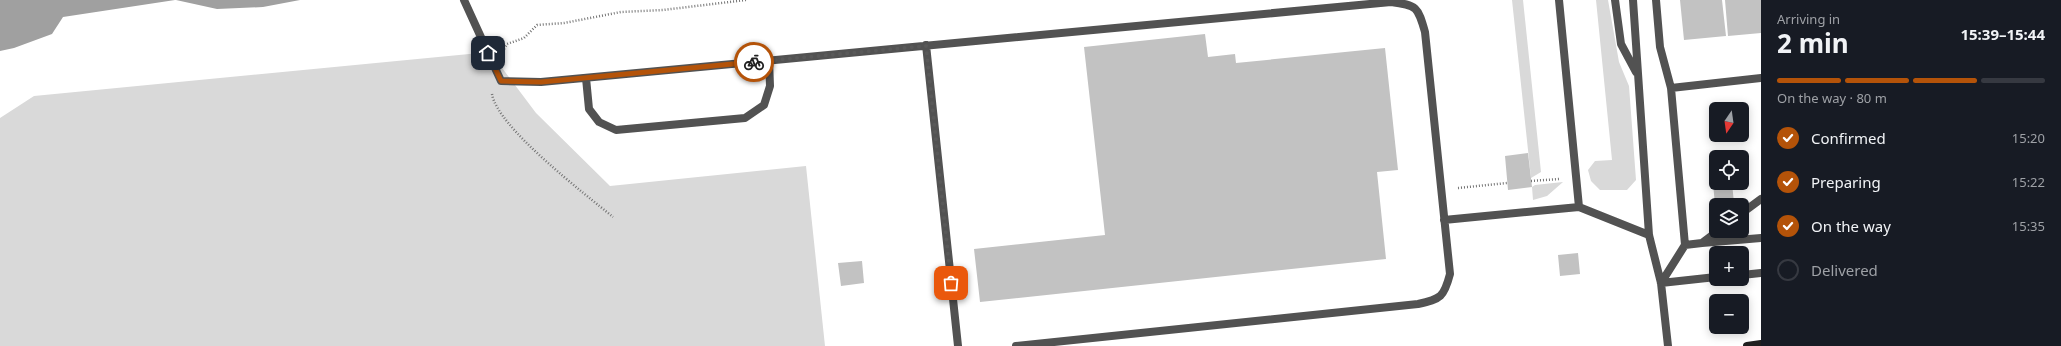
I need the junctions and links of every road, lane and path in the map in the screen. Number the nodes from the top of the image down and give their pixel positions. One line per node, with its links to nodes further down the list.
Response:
1 (464, 0): 9 (lane)
2 (1559, 0): 12 (lane)
3 (1615, 0): 8 (lane)
4 (1633, 0): 8 (lane)
5 (1656, 0): 11 (lane)
6 (926, 46): 7 (lane); 15 (lane); 30 (lane)
7 (769, 60): 9 (lane); 9 (lane)
8 (1638, 76): 20 (lane)
9 (586, 78)
10 (1761, 78): 11 (lane)
11 (1671, 88): 24 (lane)
12 (1576, 177): 13 (path); 17 (lane)
13 (1531, 181)
14 (1508, 184): 15 (path)
15 (1441, 190): 19 (lane)
16 (1761, 199): 18 (lane)
17 (1579, 207): 19 (lane); 20 (lane)
18 (1749, 208)
19 (1444, 220): 31 (lane)
20 (1649, 235): 28 (lane)
21 (1709, 238): 23 (lane)
22 (1761, 238): 23 (lane)
23 (1702, 243): 24 (lane)
24 (1685, 245): 28 (lane)
25 (1761, 273): 26 (lane)
26 (1749, 274)
27 (1709, 278): 28 (lane)
28 (1661, 283): 32 (lane)
29 (1761, 344): 33 (main road)
30 (958, 346)
31 (1016, 346)
32 (1668, 346)
33 (1747, 346)

